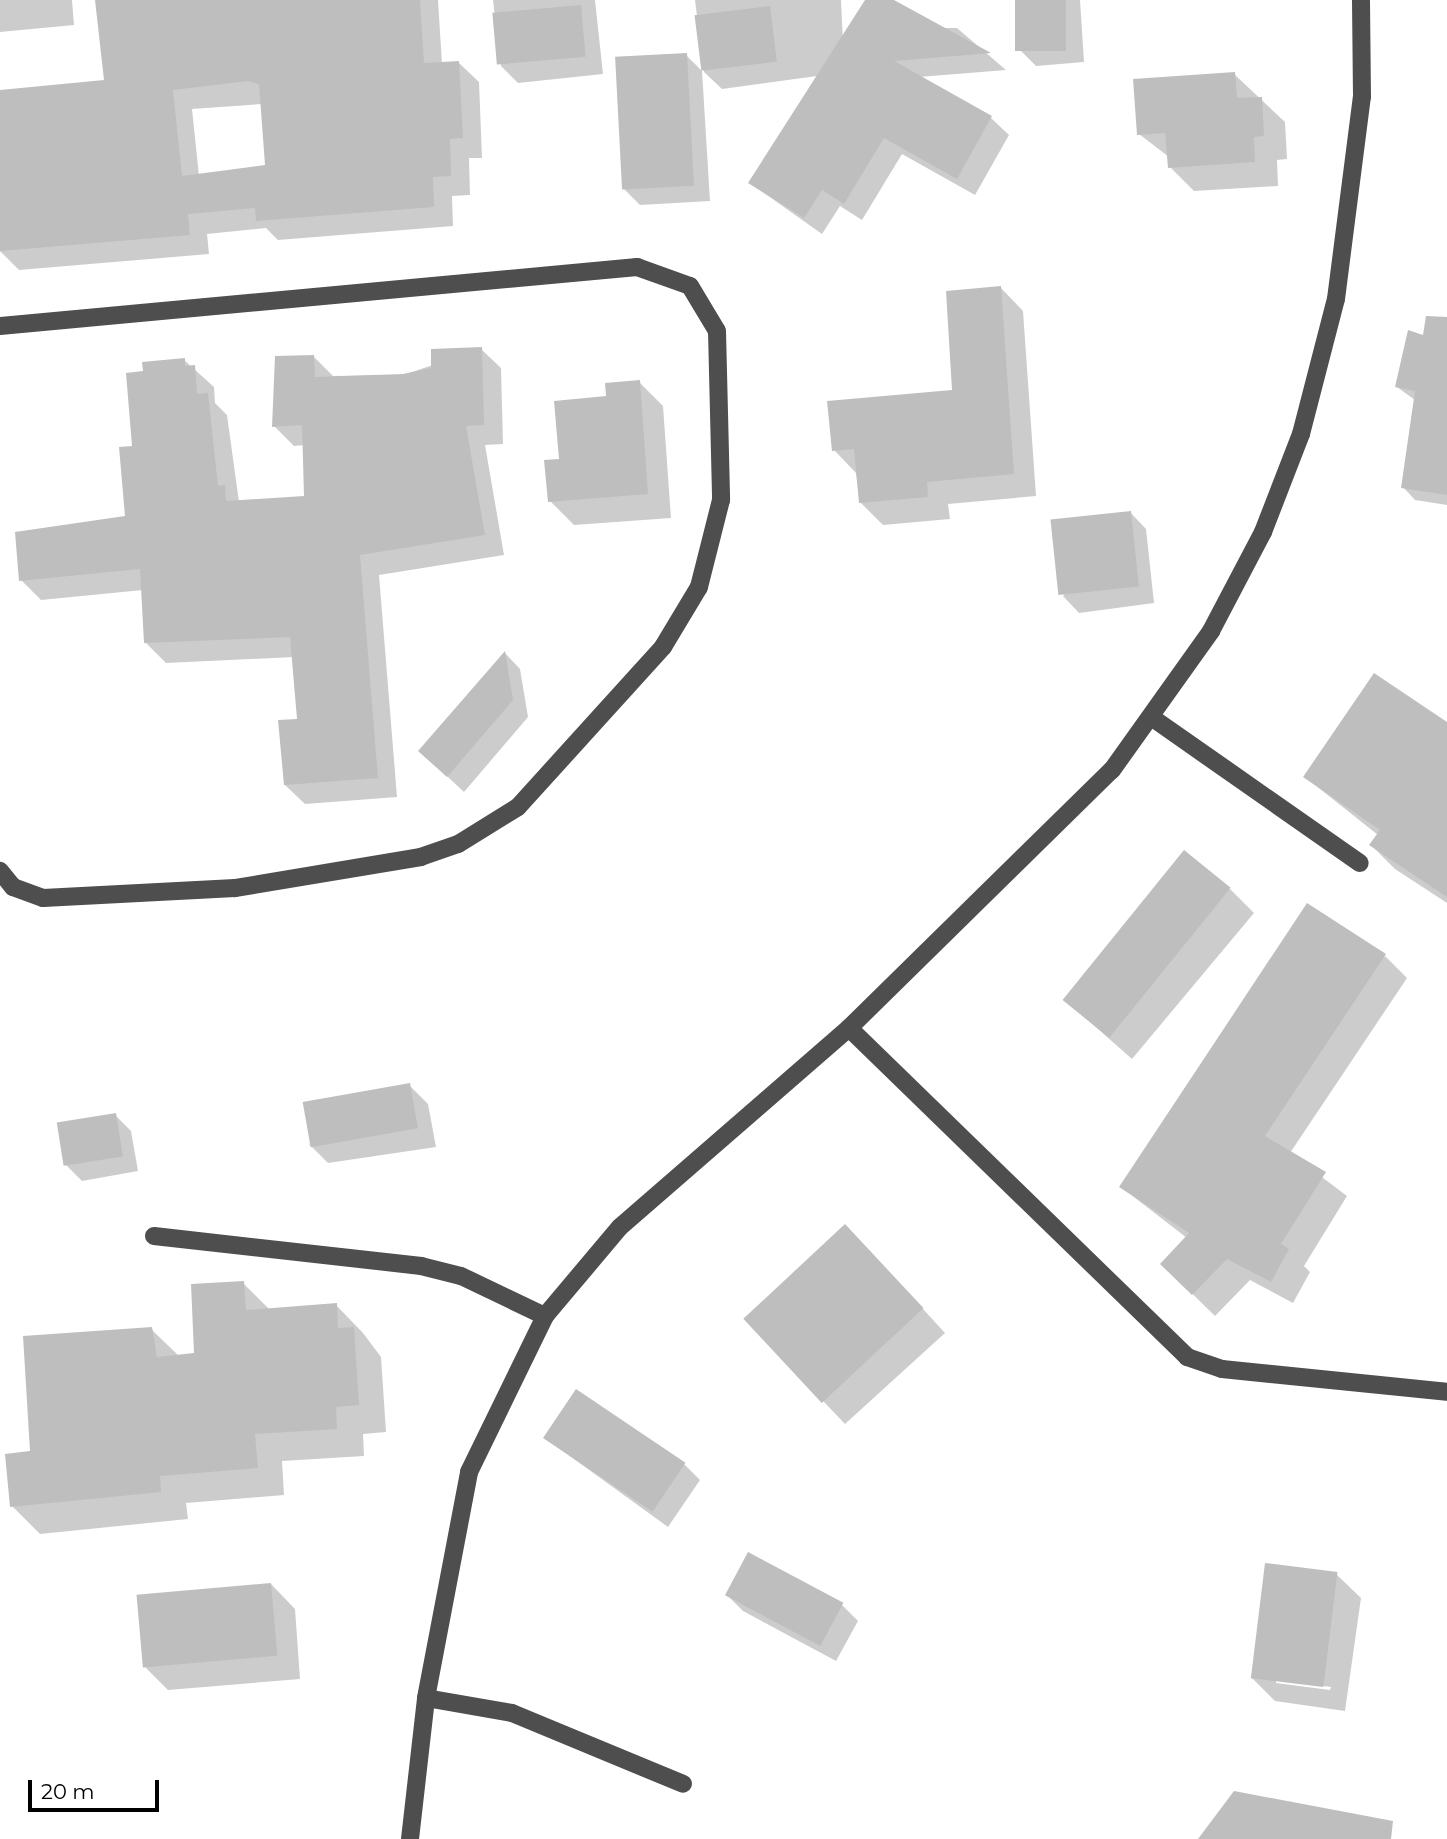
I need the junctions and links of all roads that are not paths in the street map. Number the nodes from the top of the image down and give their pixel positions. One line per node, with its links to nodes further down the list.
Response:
1 (1362, 0): 3 (street)
2 (0, 326): 5 (street)
3 (1154, 719): 4 (street); 6 (street)
4 (1360, 863)
5 (0, 871)
6 (849, 1028): 8 (street); 9 (street)
7 (154, 1236): 8 (street)
8 (545, 1316): 10 (street)
9 (1447, 1392)
10 (426, 1698): 11 (street); 12 (street)
11 (683, 1784)
12 (410, 1839)

